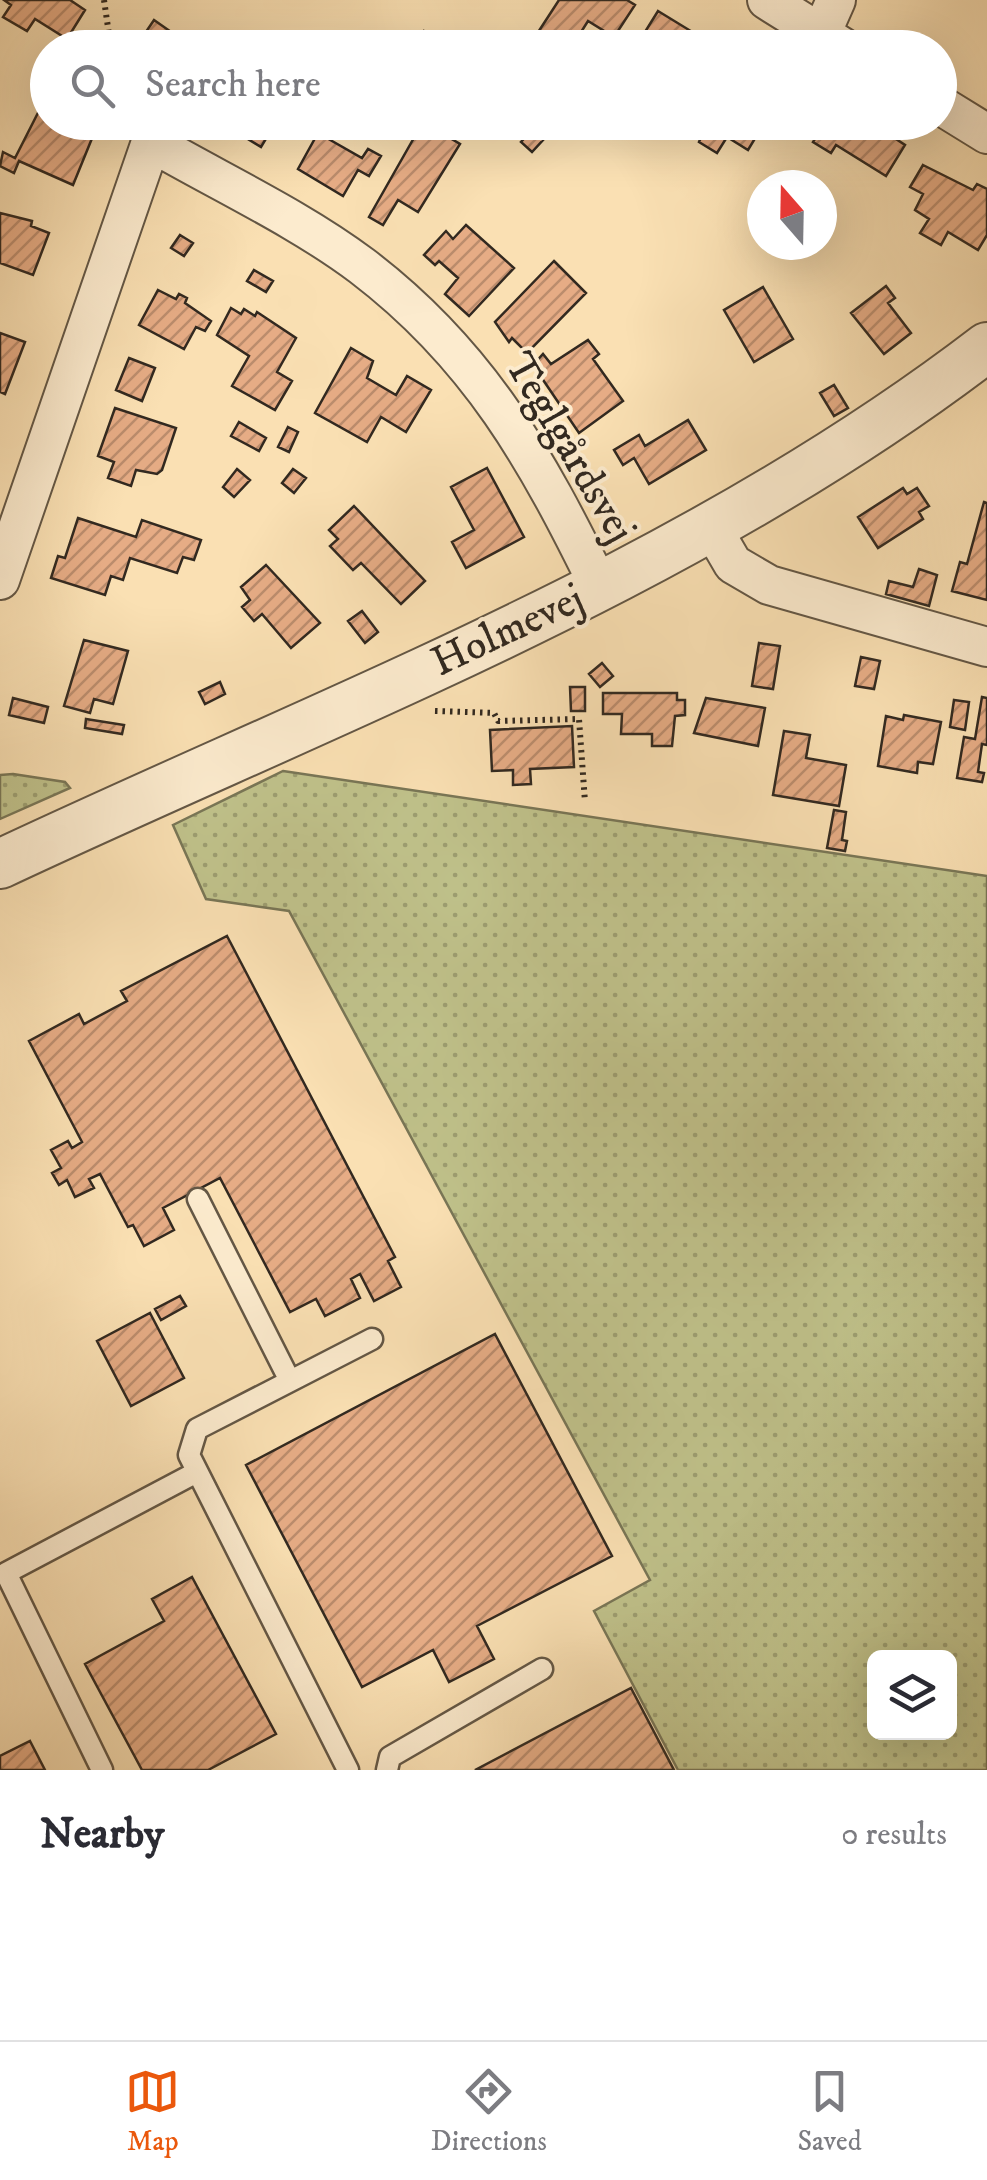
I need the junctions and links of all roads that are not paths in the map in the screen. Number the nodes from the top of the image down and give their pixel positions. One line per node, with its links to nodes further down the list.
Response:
1 (767, 0): 2 (street)
2 (833, 27)
3 (957, 115): 4 (street)
4 (987, 134)
5 (987, 347): 6 (street, Holmevej)
6 (712, 528): 8 (street, Holmevej); 9 (street)
7 (0, 580): 8 (street, Teglgårdsvej)
8 (600, 588): 10 (street, Holmevej)
9 (987, 648)
10 (0, 864)
11 (198, 1199): 13 (lane)
12 (372, 1339): 13 (lane)
13 (290, 1381): 14 (lane)
14 (198, 1472): 16 (lane); 17 (lane)
15 (542, 1670): 18 (lane)
16 (102, 1770)
17 (348, 1770)
18 (387, 1770)

